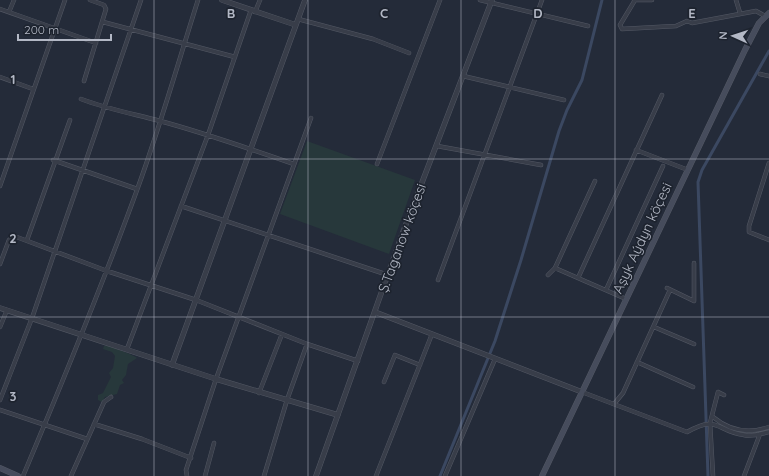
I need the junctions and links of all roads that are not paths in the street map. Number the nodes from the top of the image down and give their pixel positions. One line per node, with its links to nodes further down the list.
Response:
1 (14, 0): 18 (street)
2 (64, 0): 26 (street)
3 (90, 0): 23 (street)
4 (141, 0): 27 (street)
5 (198, 0): 29 (street)
6 (222, 0): 17 (street)
7 (260, 0): 17 (street)
8 (305, 0): 22 (street)
9 (440, 0): 54 (street)
10 (480, 0): 15 (street)
11 (542, 0): 20 (street)
12 (634, 0): 13 (street); 19 (street)
13 (652, 0)
14 (736, 0): 19 (street)
15 (491, 2): 20 (street); 33 (street, Ş.Taganow köçesi)
16 (0, 9): 18 (street)
17 (253, 11): 24 (street); 31 (street)
18 (9, 12): 26 (street)
19 (740, 13): 21 (street)
20 (536, 14): 25 (street); 37 (street)
21 (767, 14): 58 (main road, Aşyk Aýdyn köçesi)
22 (298, 19): 24 (street); 30 (street)
23 (103, 22): 27 (street); 28 (street)
24 (296, 25): 48 (street)
25 (588, 26)
26 (55, 29): 28 (street); 38 (street)
27 (132, 29): 29 (street); 42 (street)
28 (96, 43): 36 (street)
29 (184, 44): 31 (street); 45 (street)
30 (409, 53)
31 (235, 57): 46 (street)
32 (760, 74): 34 (street)
33 (463, 76): 37 (street); 47 (street, Ş.Taganow köçesi)
34 (769, 76)
35 (0, 77): 38 (street)
36 (84, 81)
37 (509, 87): 41 (street); 50 (street)
38 (33, 89): 60 (street)
39 (662, 95): 49 (street)
40 (81, 99): 42 (street)
41 (564, 100)
42 (103, 108): 45 (street); 57 (street)
43 (311, 118): 53 (street)
44 (70, 120): 51 (street)
45 (161, 121): 46 (street); 61 (street)
46 (208, 135): 48 (street); 62 (street)
47 (436, 146): 50 (street); 72 (street, Ş.Taganow köçesi)
48 (251, 150): 53 (street); 63 (street)
49 (636, 150): 58 (street); 74 (street)
50 (484, 154): 55 (street); 75 (street)
51 (55, 161): 57 (street); 65 (street)
52 (769, 163): 66 (street)
53 (294, 164): 64 (street)
54 (377, 164)
55 (541, 165)
56 (663, 166): 77 (street)
57 (82, 170): 61 (street); 67 (street)
58 (688, 170): 79 (main road, Aşyk Aýdyn köçesi)
59 (595, 181): 70 (street)
60 (0, 186)
61 (137, 189): 71 (street)
62 (181, 206): 63 (street); 76 (street)
63 (225, 222): 64 (street); 78 (street)
64 (269, 236): 72 (street); 83 (street)
65 (27, 240): 67 (street); 69 (street)
66 (769, 240)
67 (54, 250): 71 (street); 84 (street)
68 (694, 263): 86 (street)
69 (0, 264)
70 (555, 268): 73 (street); 74 (street)
71 (107, 271): 76 (street); 89 (street)
72 (388, 275): 82 (street, Ş.Taganow köçesi)
73 (548, 275)
74 (578, 278): 77 (street)
75 (438, 280)
76 (152, 285): 78 (street); 92 (street)
77 (606, 290): 79 (street)
78 (196, 300): 83 (street); 96 (street)
79 (626, 300): 101 (main road, Aşyk Aýdyn köçesi)
80 (0, 308): 81 (street)
81 (7, 310): 84 (street); 85 (street)
82 (375, 312): 88 (street); 94 (street, Ş.Taganow köçesi)
83 (239, 316): 87 (street); 98 (street)
84 (32, 318): 89 (street); 105 (street)
85 (0, 327)
86 (654, 327): 91 (street); 95 (street)
87 (282, 334): 90 (street); 102 (street)
88 (432, 334): 93 (street); 97 (street)
89 (82, 335): 92 (street); 113 (street)
90 (307, 344): 94 (street); 106 (street)
91 (694, 344)
92 (127, 350): 96 (street)
93 (494, 359): 101 (street); 129 (street)
94 (358, 361): 109 (street, Ş.Taganow köçesi)
95 (638, 362): 100 (street); 107 (street)
96 (172, 365): 98 (street)
97 (420, 365): 99 (street); 128 (street)
98 (216, 380): 102 (street); 119 (street)
99 (384, 382)
100 (693, 387)
101 (582, 392): 107 (street); 130 (main road, Aşyk Aýdyn köçesi)
102 (259, 393): 106 (street)
103 (724, 395): 110 (street)
104 (111, 397): 112 (street)
105 (0, 400)
106 (287, 400): 109 (street); 126 (street)
107 (614, 404): 111 (street)
108 (0, 410): 113 (street)
109 (338, 415): 127 (street, Ş.Taganow köçesi)
110 (713, 417): 111 (street); 114 (street)
111 (710, 423): 116 (street); 131 (street)
112 (94, 424): 117 (street); 119 (street)
113 (44, 426): 117 (street); 122 (street)
114 (769, 427)
115 (769, 432): 116 (street)
116 (760, 434): 132 (street)
117 (87, 439): 123 (street)
118 (214, 444): 125 (street)
119 (191, 458): 124 (street)
120 (0, 468): 121 (main road)
121 (18, 476)
122 (23, 476)
123 (71, 476)
124 (187, 476)
125 (205, 476)
126 (264, 476)
127 (316, 476)
128 (376, 476)
129 (445, 476)
130 (542, 476)
131 (713, 476)
132 (744, 476)

